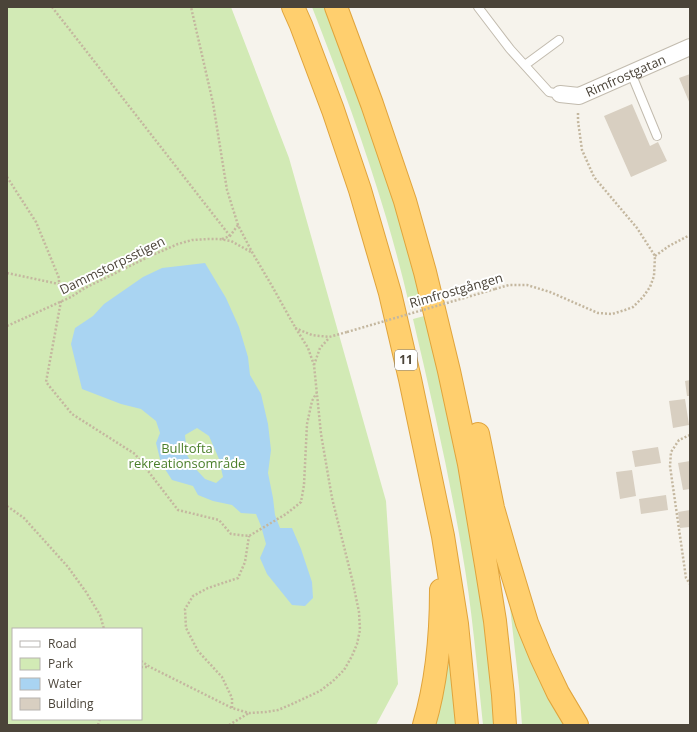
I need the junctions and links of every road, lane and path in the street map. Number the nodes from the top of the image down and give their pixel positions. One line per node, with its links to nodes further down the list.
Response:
1 (52, 7): 16 (path)
2 (191, 7): 15 (path)
3 (293, 7): 31 (highway, 11)
4 (336, 7): 14 (highway)
5 (478, 7): 8 (lane)
6 (559, 40): 8 (lane)
7 (690, 47): 9 (street, Rimfrostgatan)
8 (525, 65): 10 (lane)
9 (631, 73): 11 (street, Rimfrostgatan); 12 (lane)
10 (560, 94): 11 (street, Rimfrostgatan)
11 (579, 96): 20 (path)
12 (657, 136)
13 (7, 177): 22 (path)
14 (405, 201): 44 (highway); 45 (highway)
15 (238, 225): 16 (path); 19 (path)
16 (230, 236): 18 (path)
17 (690, 236): 20 (path)
18 (222, 240): 19 (path, Dammstorpsstigen); 23 (path, Dammstorpsstigen)
19 (252, 252): 26 (path)
20 (655, 256): 27 (path, Rimfrostgången, bridge)
21 (7, 273): 22 (path)
22 (59, 284): 23 (path)
23 (85, 288): 24 (path, Dammstorpsstigen)
24 (61, 301): 25 (path, Dammstorpsstigen); 33 (path)
25 (7, 326)
26 (295, 327): 27 (path, Rimfrostgången); 28 (path)
27 (329, 337): 28 (path)
28 (314, 365): 29 (path)
29 (317, 392): 33 (path); 40 (path)
30 (690, 435): 34 (path)
31 (425, 446): 42 (highway); 43 (highway, 11)
32 (7, 506): 35 (path)
33 (249, 536): 39 (path)
34 (690, 584)
35 (104, 628)
36 (142, 662): 38 (path)
37 (142, 667): 38 (path)
38 (150, 667): 39 (path)
39 (232, 708): 40 (path)
40 (250, 713): 41 (path)
41 (229, 725)
42 (424, 725)
43 (467, 725)
44 (505, 725)
45 (577, 725)

